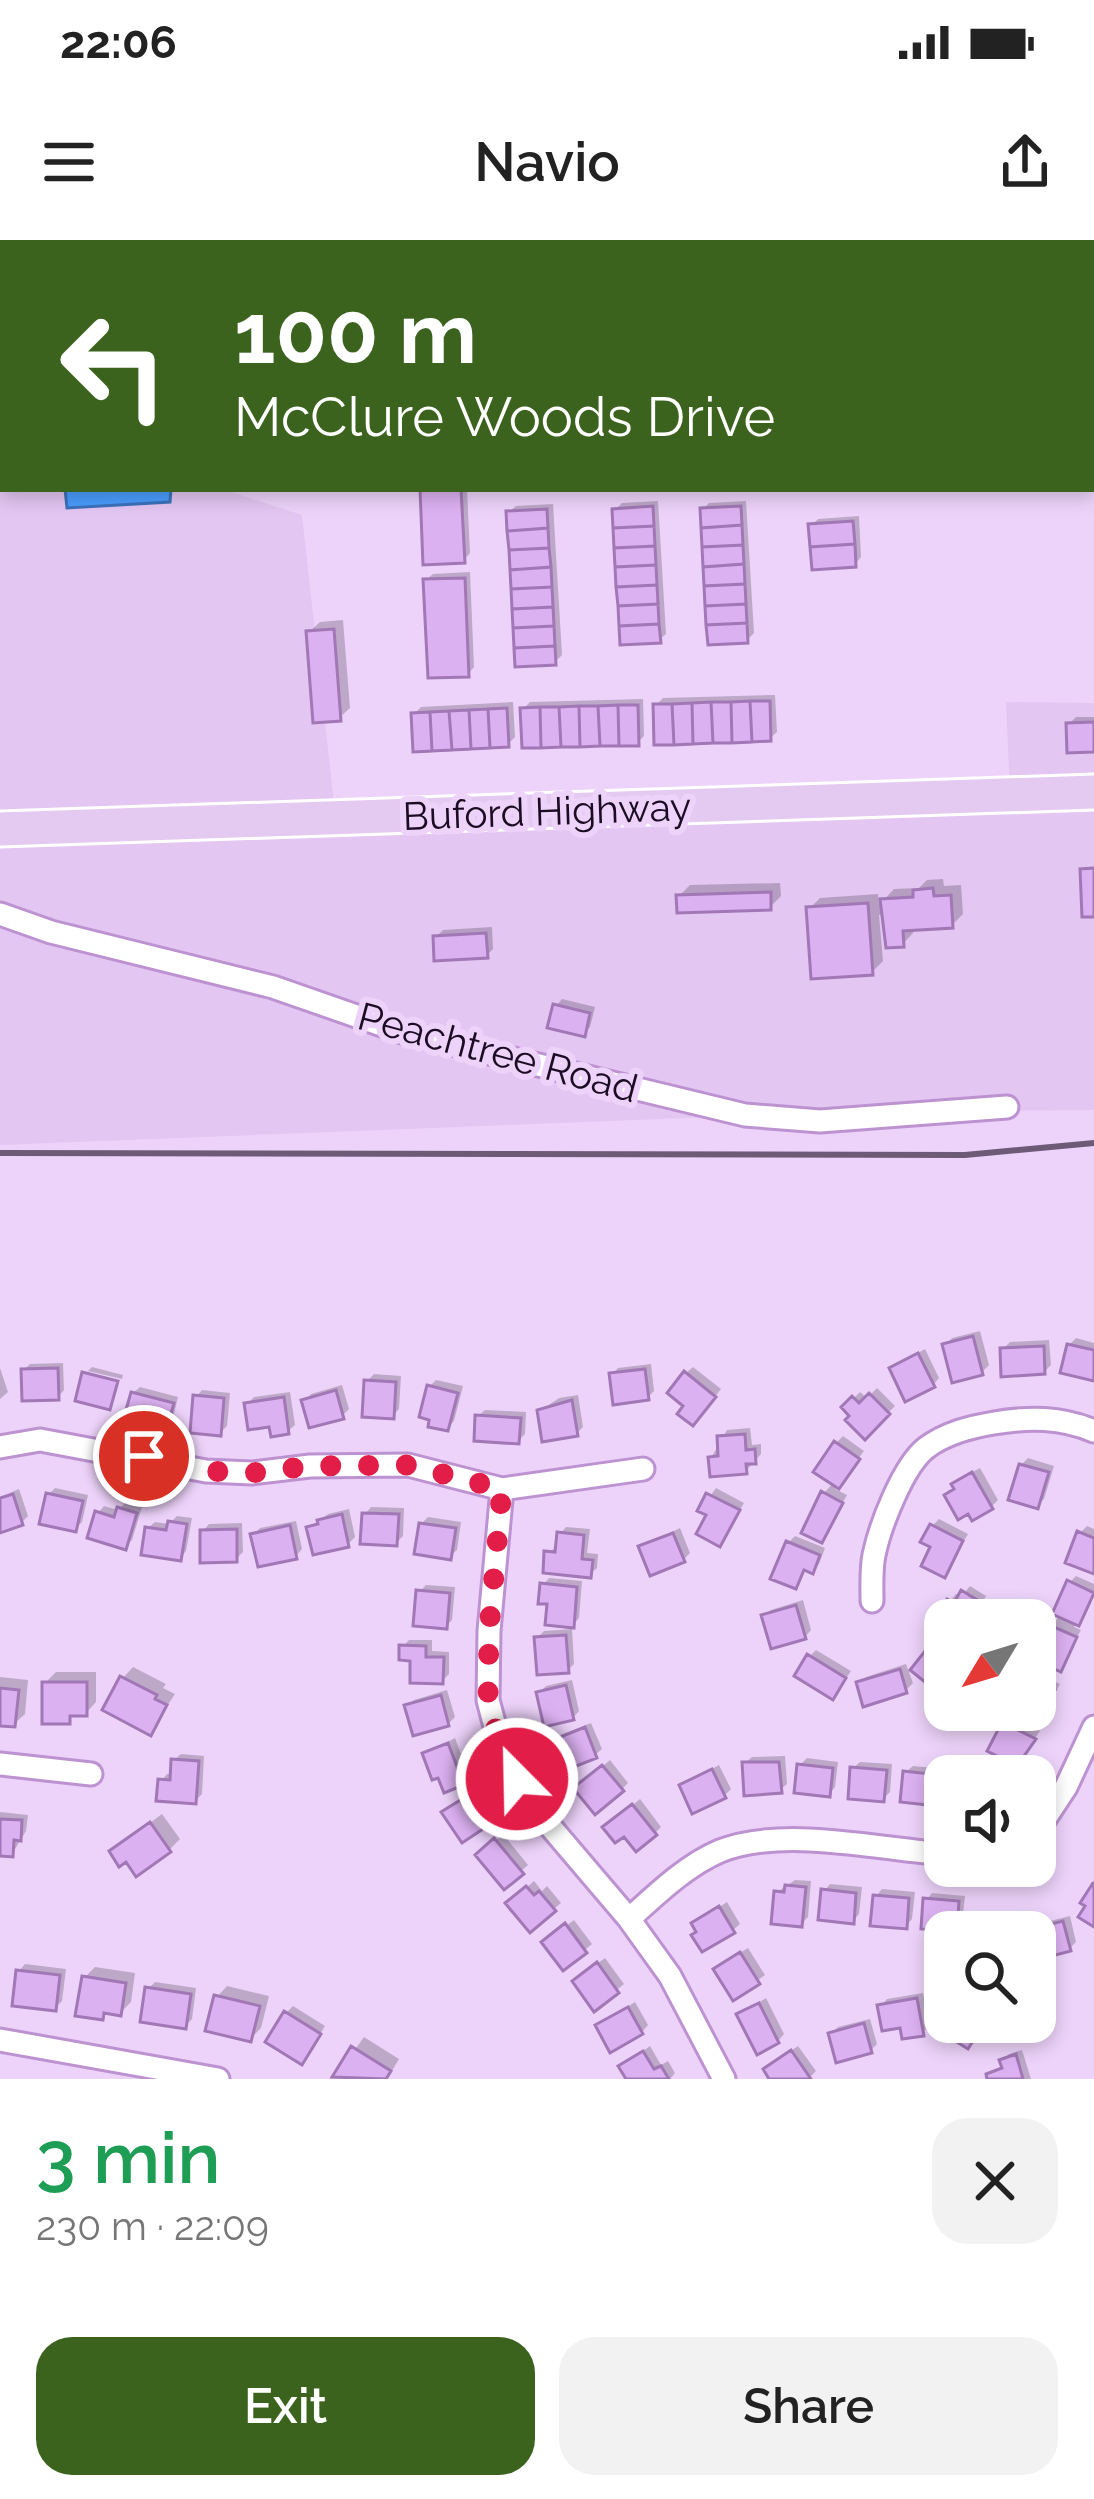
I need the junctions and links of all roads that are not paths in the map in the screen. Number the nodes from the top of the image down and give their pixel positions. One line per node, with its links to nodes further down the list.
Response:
1 (1094, 792): 2 (main road, Buford Highway)
2 (0, 829)
3 (0, 914): 4 (street, Peachtree Road)
4 (1007, 1107)
5 (1094, 1431): 9 (street)
6 (0, 1447): 8 (street)
7 (643, 1469): 8 (street)
8 (502, 1489): 15 (street)
9 (872, 1601)
10 (1094, 1727): 13 (street)
11 (0, 1764): 12 (street)
12 (92, 1774)
13 (1056, 1803)
14 (924, 1851): 15 (street)
15 (629, 1919): 18 (street)
16 (0, 2040): 17 (street)
17 (218, 2079)
18 (724, 2079)

